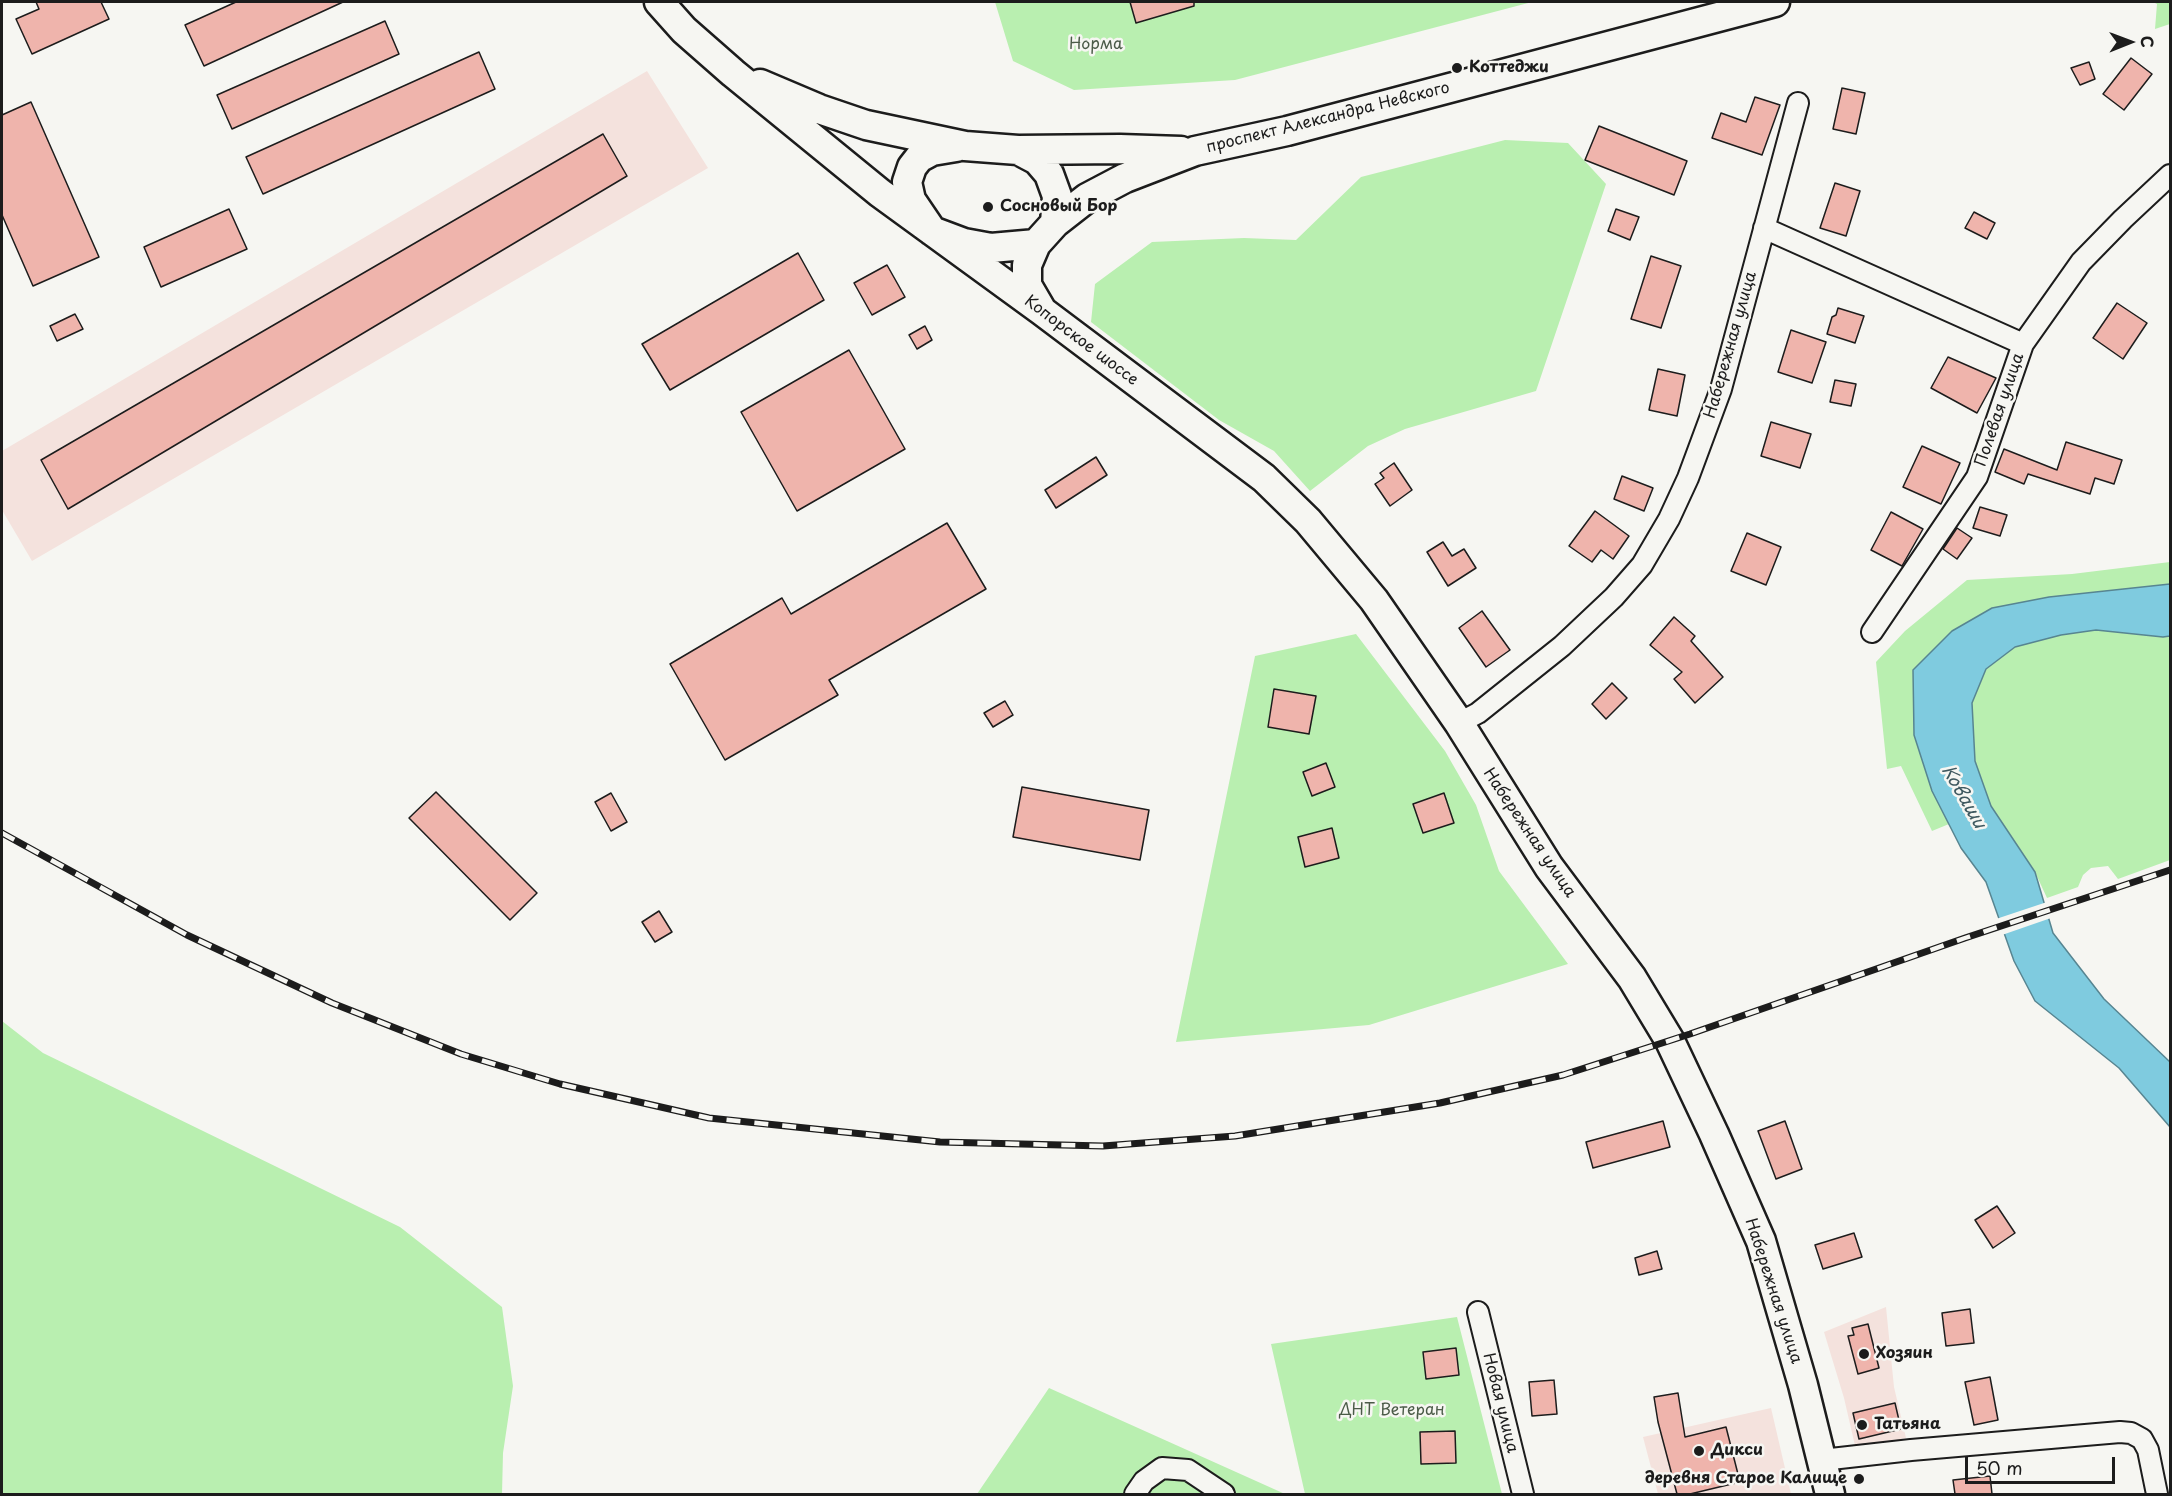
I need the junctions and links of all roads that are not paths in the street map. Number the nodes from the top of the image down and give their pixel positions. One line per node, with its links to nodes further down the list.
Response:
1 (659, 2): 3 (main road, Копорское шоссе)
2 (1775, 2): 7 (main road, проспект Александра Невского)
3 (733, 73): 5 (main road); 11 (main road, Копорское шоссе)
4 (1798, 103): 10 (street, Набережная улица)
5 (965, 146): 6 (main road); 11 (main road)
6 (1018, 150): 7 (main road); 9 (main road)
7 (1194, 151): 9 (main road)
8 (2170, 175): 14 (street, Полевая улица)
9 (1055, 223): 12 (main road)
10 (1764, 228): 14 (street); 16 (street, Набережная улица)
11 (932, 231): 12 (main road); 13 (main road, Копорское шоссе)
12 (1036, 244): 13 (main road)
13 (1042, 311): 16 (main road, Копорское шоссе)
14 (2023, 344): 15 (street, Полевая улица)
15 (1872, 632)
16 (1459, 723): 18 (main road, Набережная улица)
17 (1478, 1312): 21 (street, Новая улица)
18 (1822, 1460): 22 (main road, Набережная улица); 23 (street)
19 (1135, 1494): 20 (street)
20 (1224, 1494)
21 (1522, 1494)
22 (1830, 1494)
23 (2157, 1494)

